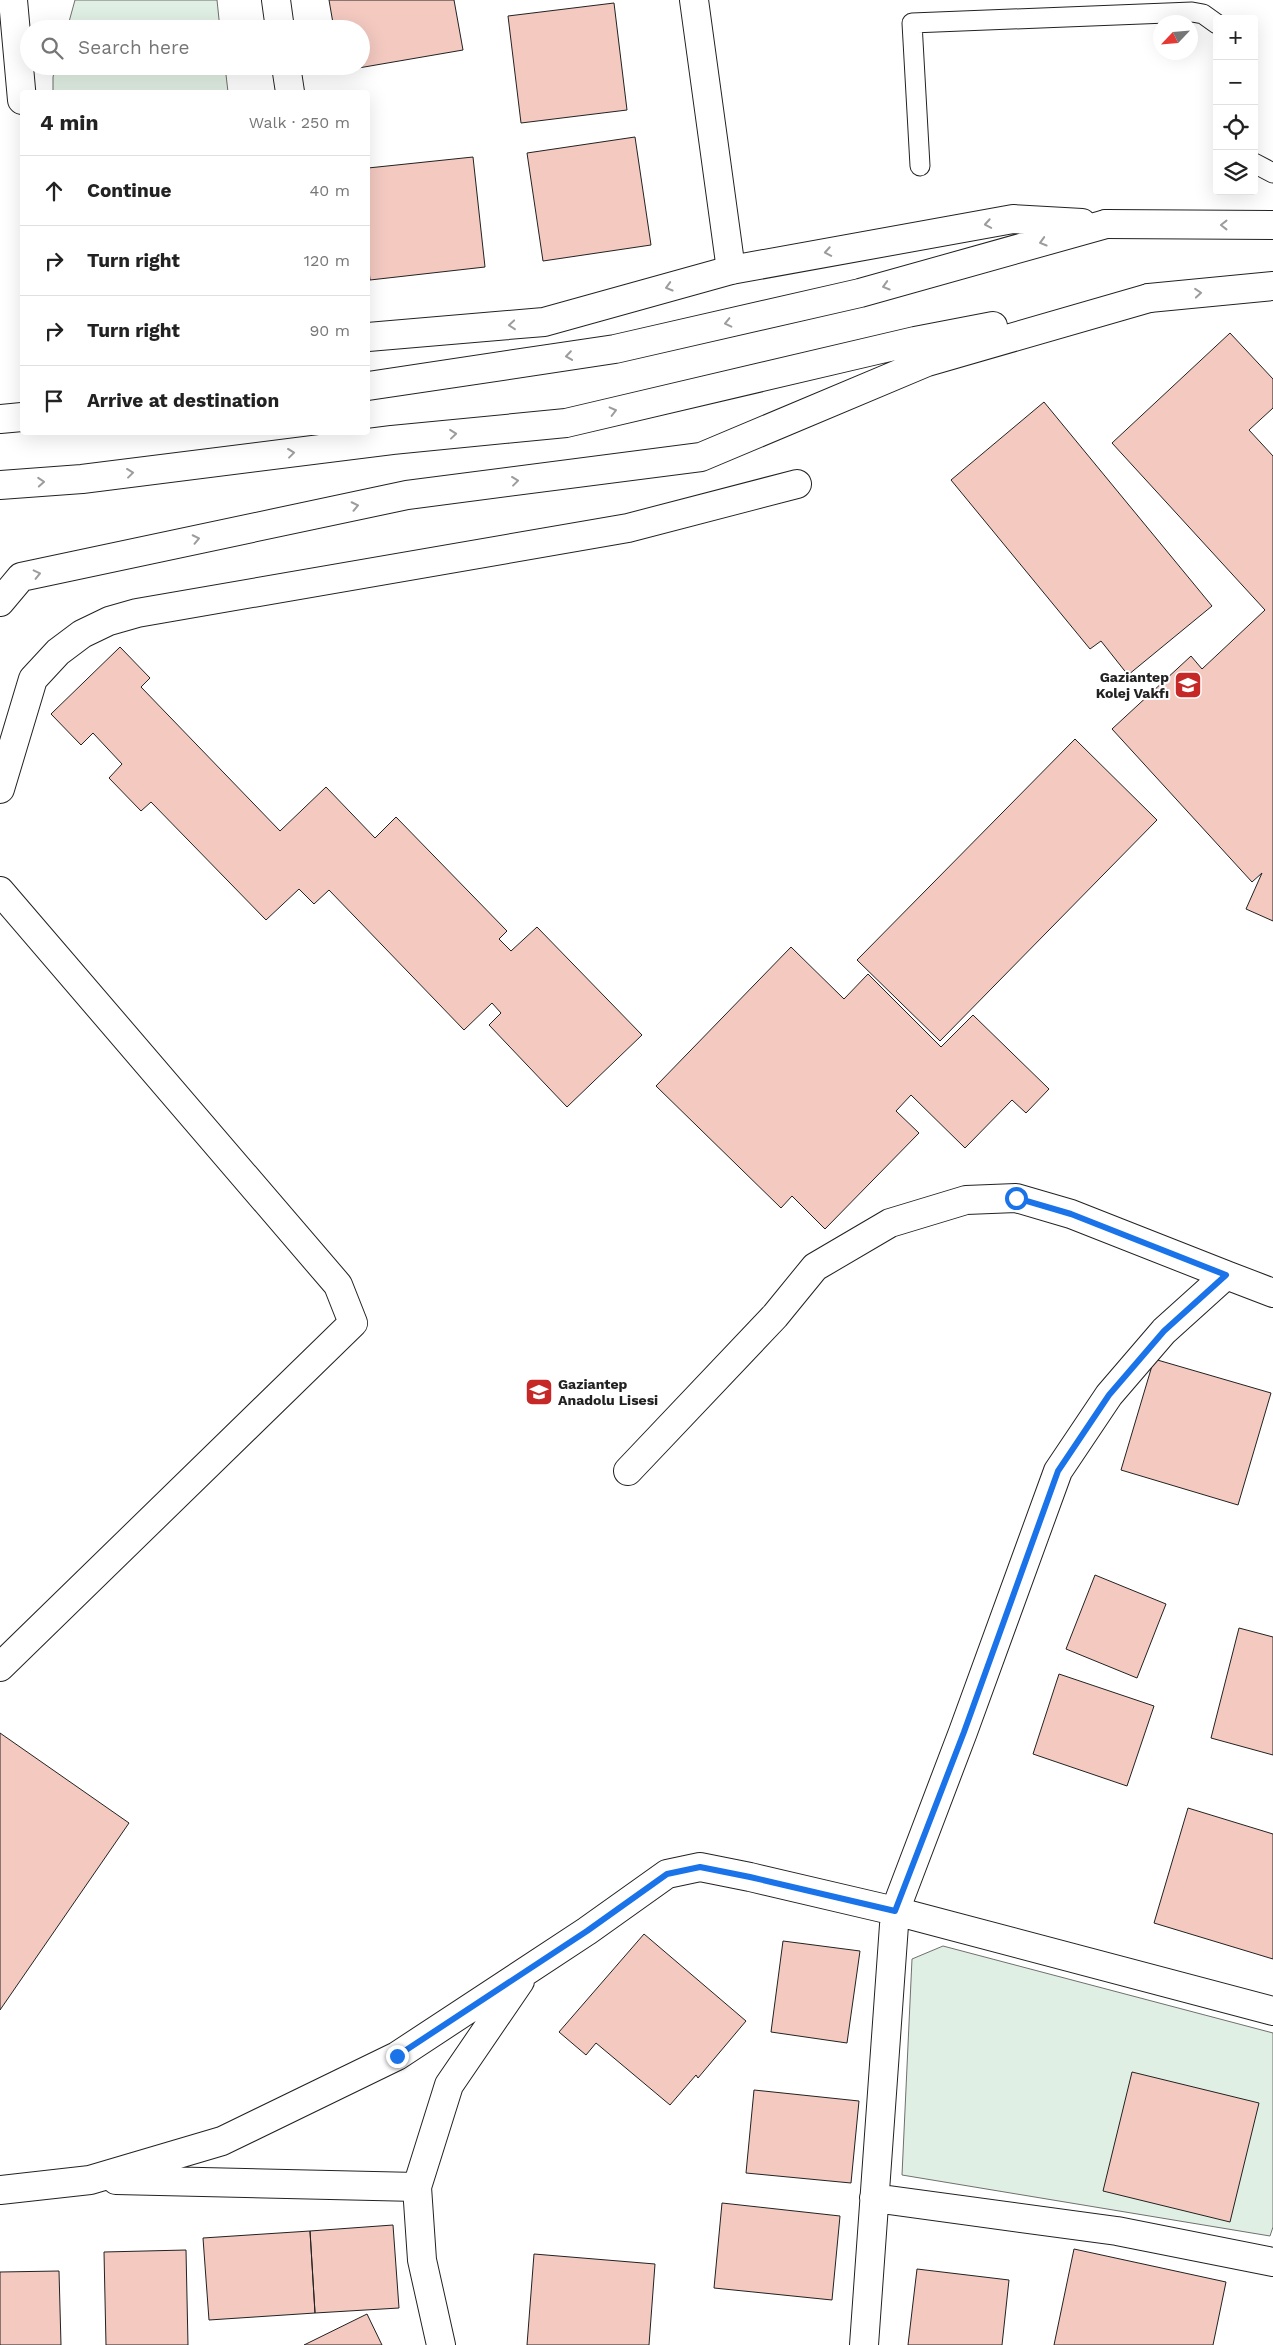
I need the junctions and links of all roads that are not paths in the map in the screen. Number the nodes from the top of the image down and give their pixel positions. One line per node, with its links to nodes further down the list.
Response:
1 (13, 0): 7 (main road)
2 (276, 0): 4 (main road)
3 (694, 0): 14 (main road)
4 (279, 20)
5 (1213, 21): 10 (lane)
6 (287, 75): 8 (main road)
7 (21, 90)
8 (290, 90)
9 (1258, 165): 11 (lane)
10 (920, 166)
11 (1273, 173)
12 (1106, 224): 13 (main road, one-way to 12); 14 (main road, one-way to 14); 18 (main road, one-way to 18)
13 (1273, 225)
14 (731, 270): 17 (main road, one-way to 17)
15 (1273, 286): 16 (main road, one-way to 15)
16 (1149, 298): 22 (main road, one-way to 16); 23 (main road, one-way to 16)
17 (370, 337)
18 (370, 386)
19 (20, 417): 20 (main road)
20 (0, 419)
21 (797, 484): 24 (main road)
22 (0, 485)
23 (0, 602)
24 (0, 789)
25 (0, 891): 29 (main road)
26 (1226, 1275): 27 (main road); 28 (main road); 30 (main road)
27 (1273, 1293)
28 (628, 1471)
29 (0, 1667)
30 (895, 1911): 31 (main road); 32 (main road); 36 (main road)
31 (528, 1970): 33 (main road); 34 (main road)
32 (1273, 2011)
33 (90, 2180): 34 (main road); 35 (main road)
34 (417, 2187): 38 (main road)
35 (0, 2190)
36 (874, 2198): 37 (main road); 39 (main road)
37 (1273, 2262)
38 (441, 2345)
39 (864, 2345)

